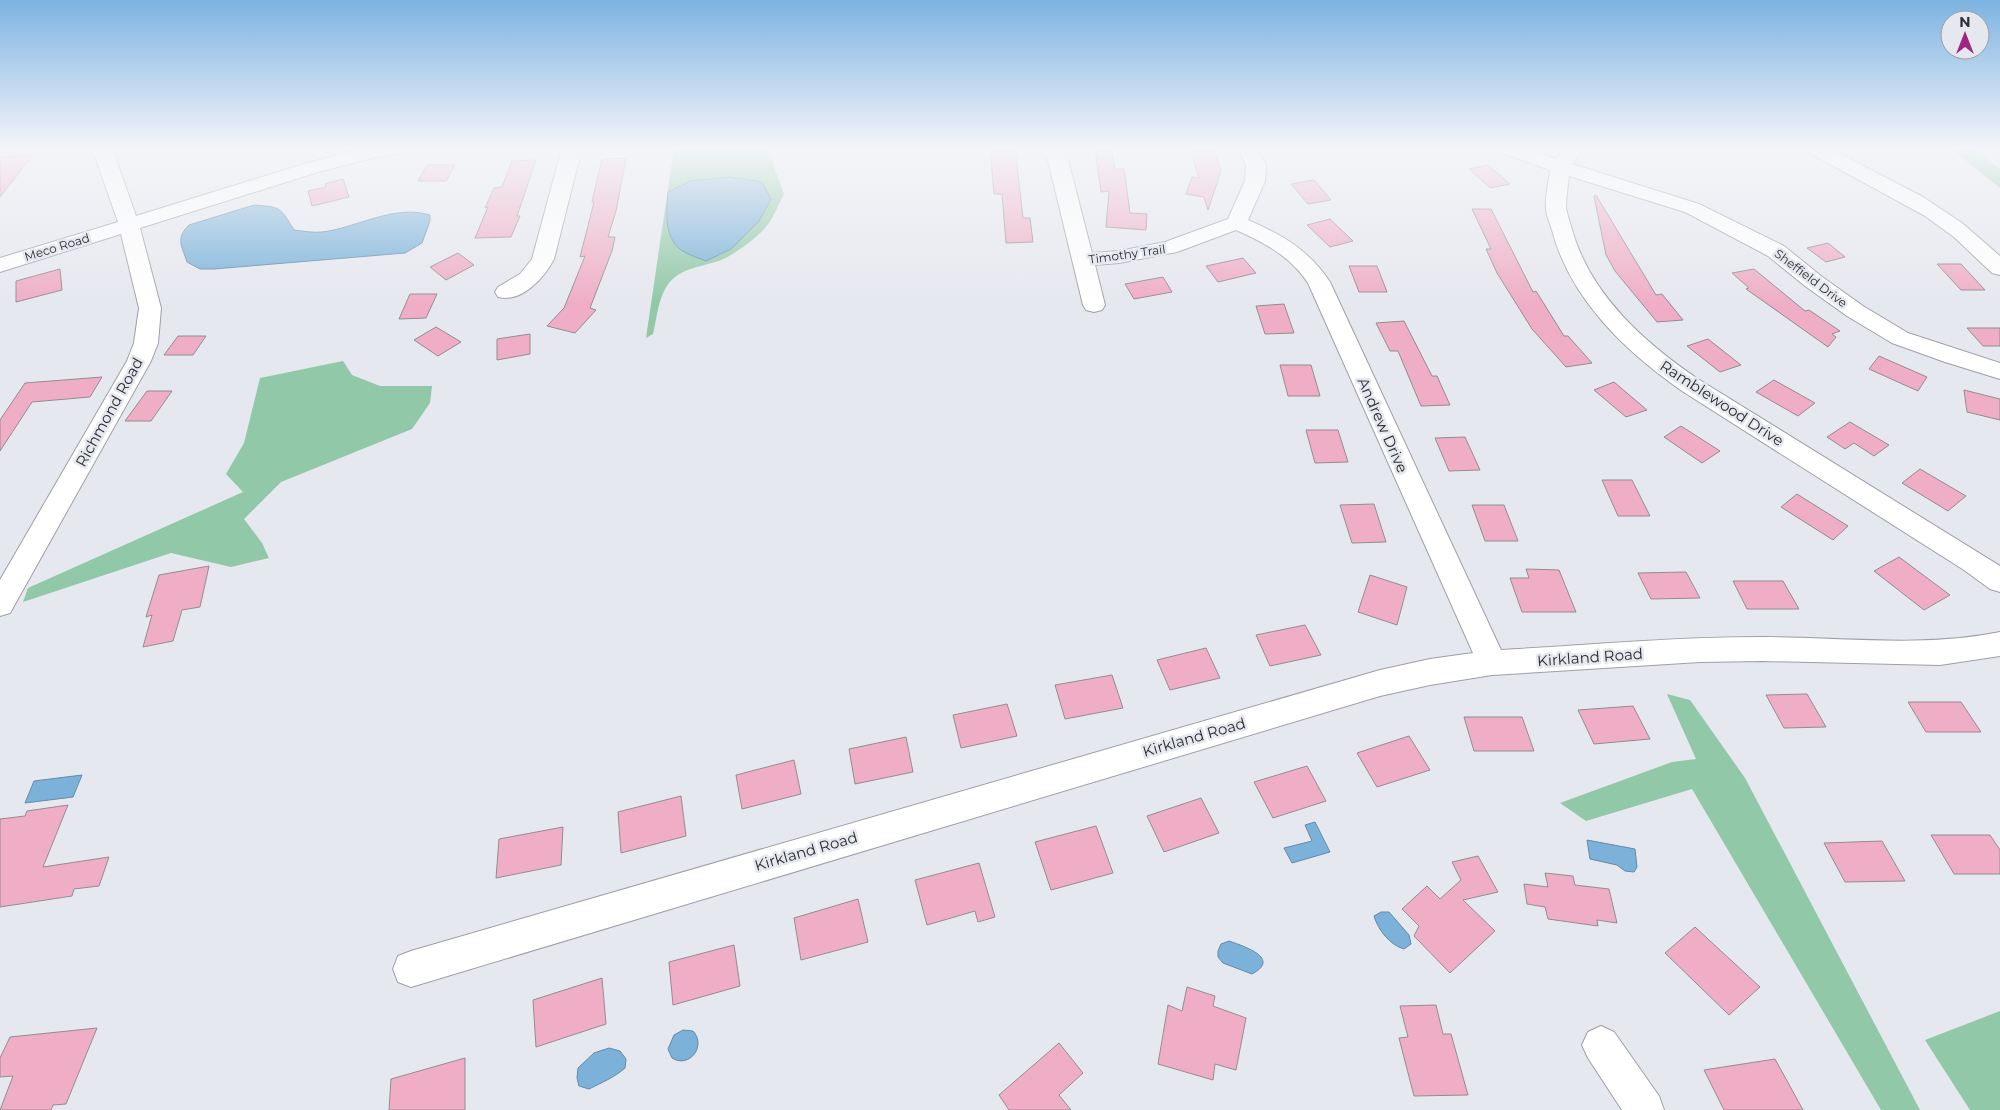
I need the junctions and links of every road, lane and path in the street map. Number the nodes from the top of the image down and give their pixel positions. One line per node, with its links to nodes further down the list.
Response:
1 (120, 200): 10 (street, Richmond Road)
2 (208, 200): 10 (street, Meco Road)
3 (558, 200): 14 (street)
4 (1067, 200): 11 (street)
5 (1248, 200): 9 (street)
6 (1557, 200): 17 (street, Ramblewood Drive)
7 (1666, 200): 16 (street, Sheffield Drive)
8 (1908, 200): 13 (street)
9 (1236, 223): 11 (street, Timothy Trail); 20 (street, Andrew Drive)
10 (129, 224): 12 (street, Meco Road); 18 (street, Richmond Road)
11 (1083, 260): 15 (street)
12 (0, 265)
13 (2000, 268)
14 (506, 292)
15 (1094, 305)
16 (2000, 371)
17 (2000, 581)
18 (0, 605)
19 (2000, 644): 20 (street, Kirkland Road)
20 (1492, 663): 21 (street, Kirkland Road)
21 (411, 969)
22 (1601, 1044): 23 (street)
23 (1645, 1110)

